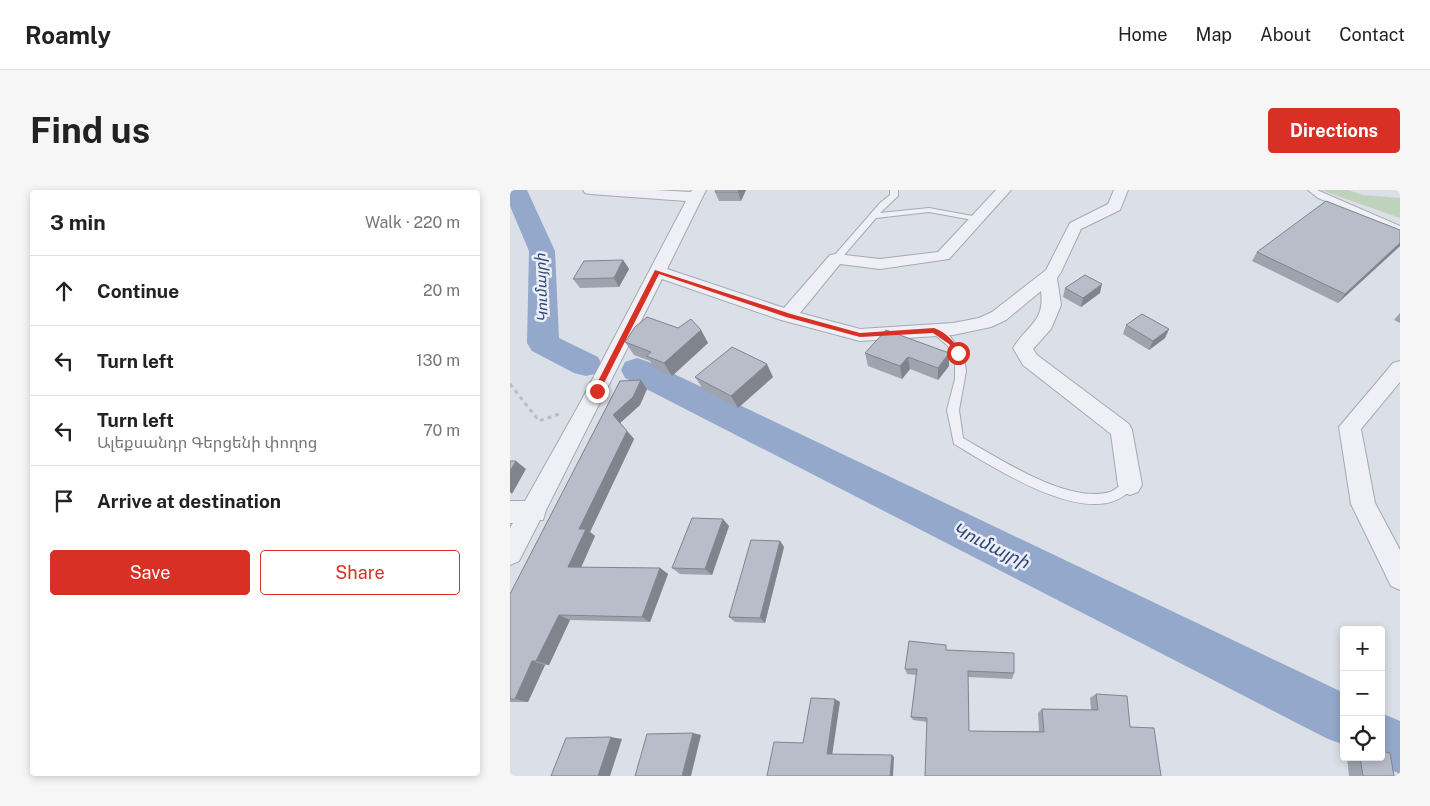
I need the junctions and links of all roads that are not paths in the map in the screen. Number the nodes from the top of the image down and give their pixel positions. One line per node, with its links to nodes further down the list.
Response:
1 (590, 190): 6 (street)
2 (894, 190): 7 (lane)
3 (1004, 190): 8 (street)
4 (1121, 190): 12 (street)
5 (1312, 190): 9 (lane)
6 (697, 194): 11 (street)
7 (873, 216): 8 (lane); 10 (lane)
8 (978, 218): 10 (street)
9 (1400, 229)
10 (836, 259): 13 (street)
11 (657, 271): 13 (street); 17 (street)
12 (1048, 277): 14 (street); 16 (street)
13 (788, 316): 14 (street)
14 (934, 330): 16 (lane)
15 (1400, 368): 19 (street)
16 (1130, 484)
17 (522, 512): 18 (street)
18 (510, 553)
19 (1400, 577)

